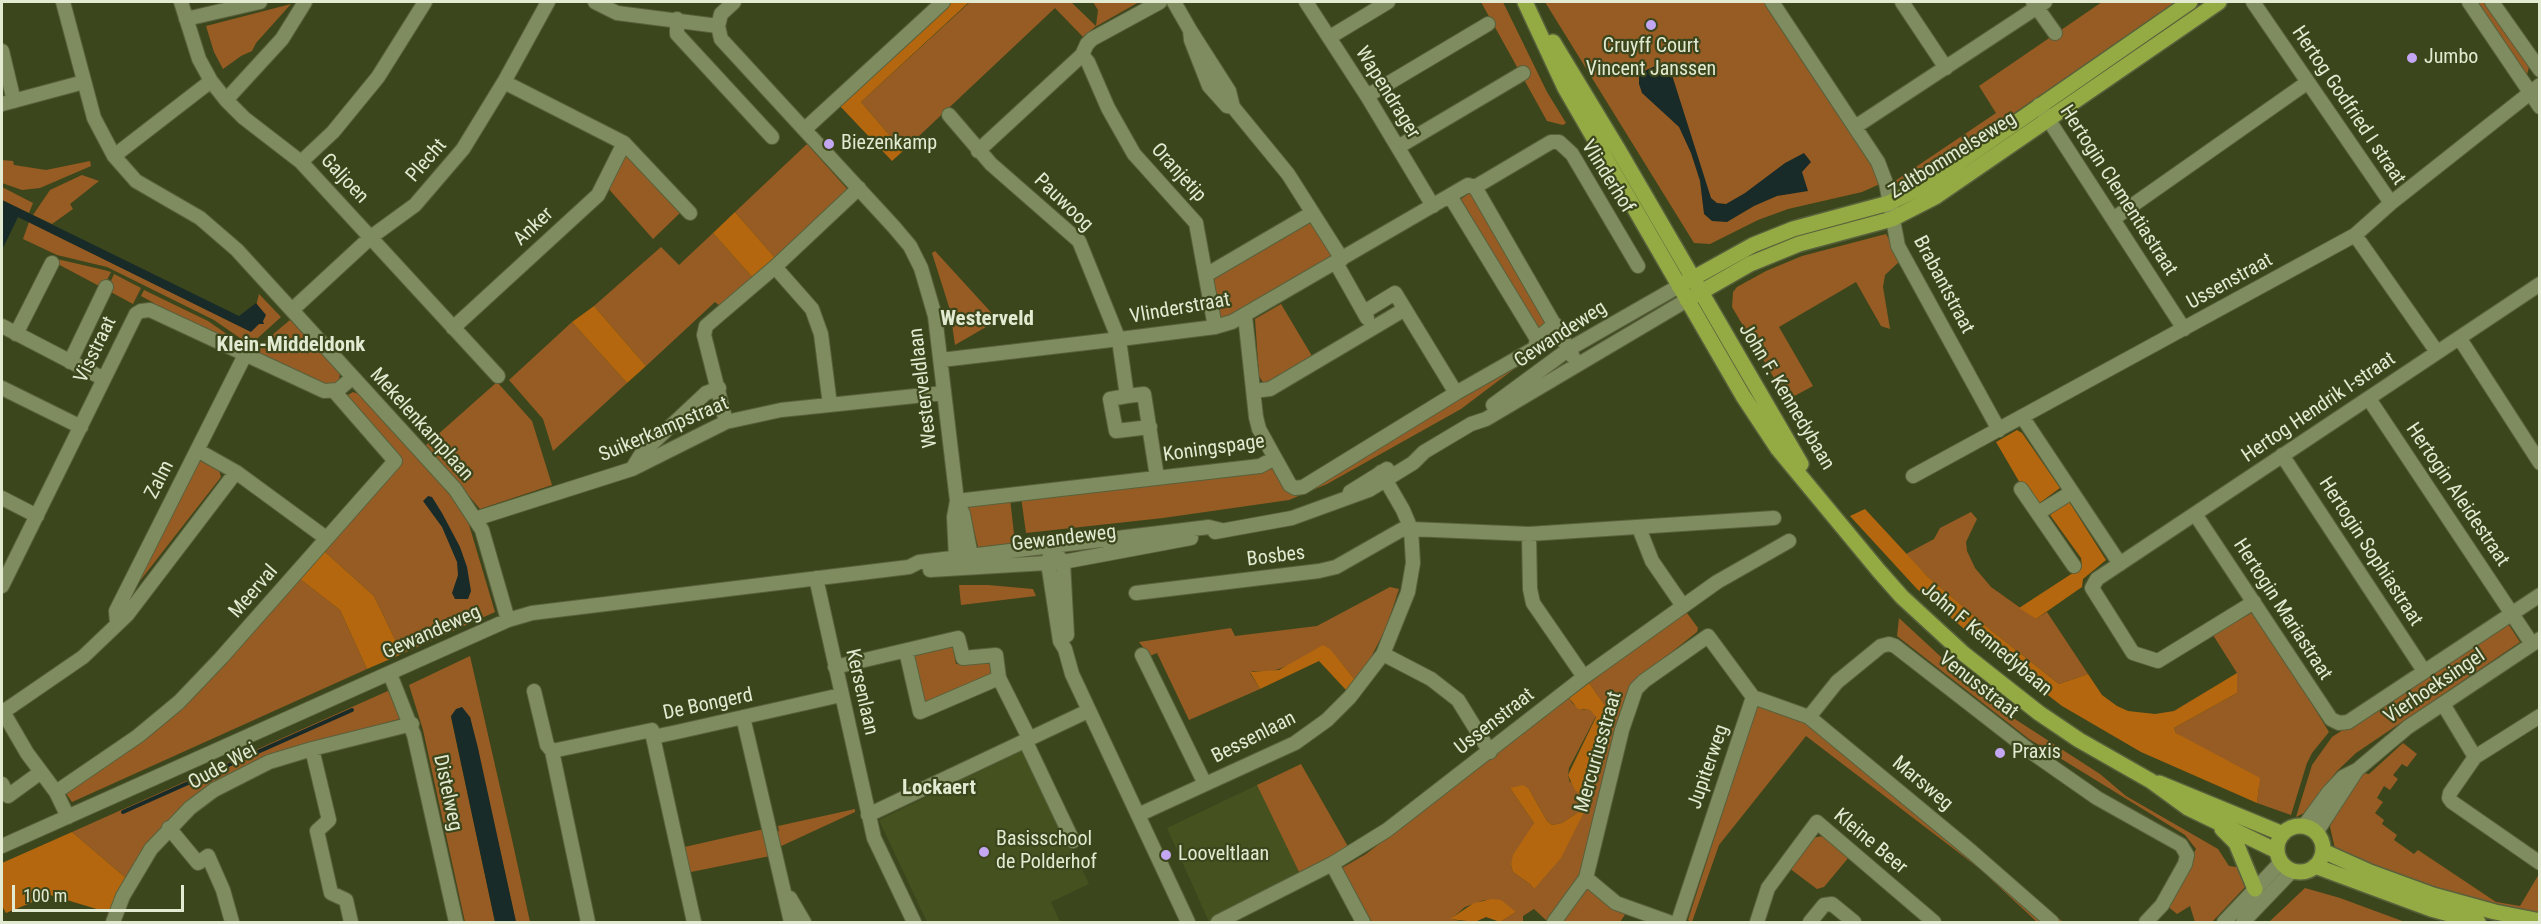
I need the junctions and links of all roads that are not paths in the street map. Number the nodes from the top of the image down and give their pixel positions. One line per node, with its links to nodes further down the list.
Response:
1 (63, 2): 35 (street, Mekelenkamplaan)
2 (181, 2): 23 (street, Galjoen)
3 (260, 2): 23 (street)
4 (305, 2): 40 (street)
5 (425, 2): 53 (street)
6 (548, 2): 36 (street, Plecht)
7 (595, 2): 24 (street)
8 (734, 2): 26 (street)
9 (943, 2): 47 (street)
10 (1160, 2): 30 (street)
11 (1174, 2): 61 (street)
12 (1306, 2): 28 (street, Wapendrager)
13 (1388, 2): 28 (street)
14 (1525, 2): 71 (main road, John F. Kennedybaan)
15 (1772, 2): 46 (street, Brabantstraat)
16 (1902, 2): 31 (street)
17 (2190, 2): 42 (main road, Zaltbommelseweg)
18 (2219, 2): 45 (main road, Zaltbommelseweg)
19 (2253, 2): 37 (street, Hertog Godfried I straat)
20 (2469, 2): 38 (street)
21 (2492, 2): 32 (street)
22 (2038, 3): 27 (street); 31 (street)
23 (186, 19): 34 (street, Galjoen)
24 (677, 19): 26 (street); 48 (street)
25 (1488, 24): 39 (street)
26 (718, 26): 47 (street, Westerveldlaan)
27 (2055, 33)
28 (1330, 37): 39 (street, Wapendrager)
29 (2, 51): 41 (street)
30 (1082, 55): 51 (street); 70 (street, Oranjetip)
31 (1946, 68): 46 (street)
32 (2540, 70)
33 (1523, 73): 50 (street)
34 (212, 81): 40 (street, Galjoen); 52 (street)
35 (84, 82): 41 (street); 52 (street, Mekelenkamplaan)
36 (504, 82): 49 (street); 65 (street, Plecht)
37 (2308, 82): 58 (street, Hertog Godfried I straat); 63 (street)
38 (2535, 89): 43 (street); 58 (street, Ussenstraat)
39 (1367, 96): 50 (street, Wapendrager)
40 (226, 99): 53 (street, Galjoen)
41 (8, 102)
42 (2039, 105): 45 (street, Hertogin Clementiastraat); 57 (main road, Zaltbommelseweg)
43 (2540, 107)
44 (949, 115): 51 (street, Pauwoog)
45 (2048, 119): 62 (main road, Zaltbommelseweg); 63 (street, Hertogin Clementiastraat)
46 (1856, 127): 57 (street, Brabantstraat)
47 (805, 129): 55 (street, Westerveldlaan)
48 (772, 137)
49 (624, 142): 60 (street); 82 (street, Anker)
50 (1398, 147): 59 (street, Wapendrager)
51 (978, 151): 88 (street, Pauwoog)
52 (114, 156): 76 (street, Mekelenkamplaan)
53 (301, 162): 65 (street, Galjoen)
54 (1474, 187): 56 (street, Vlinderhof); 68 (street, Vlinderhof); 79 (street)
55 (859, 188): 69 (street); 92 (street, Westerveldlaan)
56 (1450, 196): 59 (street, Vlinderhof); 86 (street)
57 (1889, 202): 62 (street, Brabantstraat); 71 (main road, Zaltbommelseweg)
58 (2391, 203): 64 (street, Ussenstraat)
59 (1433, 206): 66 (street, Vlinderstraat)
60 (690, 213)
61 (1312, 213): 66 (street); 70 (street, Vlinderstraat)
62 (1892, 219): 74 (main road, Zaltbommelseweg); 112 (street, Brabantstraat)
63 (2113, 219): 84 (street, Hertogin Clementiastraat)
64 (2355, 235): 84 (street, Ussenstraat); 90 (street)
65 (371, 237): 76 (street, Plecht); 82 (street, Galjoen)
66 (1339, 261): 77 (street); 78 (street, Vlinderstraat)
67 (52, 263): 85 (street)
68 (1638, 266)
69 (775, 267): 99 (street); 106 (street)
70 (1206, 275): 81 (street, Oranjetip)
71 (1686, 282): 74 (main road, John F. Kennedybaan); 89 (street, Gewandeweg)
72 (2540, 284): 87 (street, Hertog Hendrik I-straat)
73 (106, 287): 93 (street)
74 (1694, 296): 94 (street, Gewandeweg); 126 (main road, John F. Kennedybaan)
75 (1405, 309): 77 (street); 83 (street); 103 (street)
76 (292, 310): 96 (street, Mekelenkamplaan)
77 (1364, 312): 83 (street)
78 (1245, 316): 81 (street, Vlinderstraat); 100 (street)
79 (1555, 324): 86 (street, Koningspage); 89 (street)
80 (2, 326): 85 (street)
81 (1215, 327): 88 (street, Vlinderstraat)
82 (453, 328): 95 (street, Galjoen)
83 (1372, 328): 100 (street)
84 (2184, 329): 107 (street, Ussenstraat)
85 (16, 334): 93 (street)
86 (1537, 339): 103 (street, Koningspage)
87 (2460, 339): 90 (street, Hertog Hendrik I-straat); 116 (street)
88 (1119, 340): 92 (street, Vlinderstraat); 104 (street, Pauwoog)
89 (1569, 349): 94 (street); 109 (street, Gewandeweg)
90 (2437, 352): 105 (street, Hertog Hendrik I-straat)
91 (245, 355): 97 (street, Visstraat); 101 (street, Visstraat); 113 (street, Zalm)
92 (941, 360): 102 (street, Westerveldlaan)
93 (70, 362): 97 (street)
94 (1577, 364): 109 (street, Gewandeweg)
95 (498, 376)
96 (352, 378): 101 (street); 130 (street, Mekelenkamplaan)
97 (104, 379): 110 (street, Visstraat)
98 (2, 388): 110 (street)
99 (719, 388): 108 (street); 117 (street)
100 (1254, 391): 115 (street)
101 (334, 392): 136 (street, Meerval)
102 (944, 393): 106 (street, Suikerkampstraat); 125 (street, Westerveldlaan)
103 (1456, 393): 115 (street, Koningspage)
104 (1127, 396): 111 (street); 111 (street)
105 (2369, 399): 114 (street, Hertog Hendrik I-straat); 150 (street, Hertogin Aleidestraat)
106 (830, 405): 108 (street, Suikerkampstraat)
107 (2023, 418): 112 (street, Ussenstraat); 123 (street)
108 (726, 422): 117 (street, Suikerkampstraat)
109 (1471, 424): 119 (street, Gewandeweg)
110 (81, 427): 129 (street, Visstraat)
111 (1150, 427): 121 (street)
112 (1999, 430): 120 (street, Ussenstraat)
113 (197, 450): 118 (street); 152 (street, Zalm)
114 (2282, 455): 128 (street, Hertog Hendrik I-straat); 159 (street, Hertogin Sophiastraat)
115 (1275, 458): 121 (street, Koningspage)
116 (2540, 463)
117 (632, 469): 130 (street, Suikerkampstraat)
118 (236, 472): 136 (street); 152 (street, Zalm)
119 (1384, 476): 133 (street, Bessenlaan); 134 (street, Gewandeweg)
120 (1914, 476)
121 (1157, 477): 125 (street, Koningspage)
122 (2021, 489): 127 (street)
123 (2072, 492): 127 (street); 142 (street)
124 (2, 498): 129 (street)
125 (957, 501): 139 (street, Westerveldlaan)
126 (1825, 504): 180 (main road, John F Kennedybaan)
127 (2038, 513): 143 (street)
128 (2195, 514): 142 (street, Hertog Hendrik I-straat); 148 (street, Hertogin Mariastraat)
129 (37, 516): 145 (street, Visstraat)
130 (475, 519): 151 (street, Mekelenkamplaan)
131 (1774, 519): 132 (street)
132 (1640, 528): 135 (street); 149 (street)
133 (1411, 529): 135 (street); 146 (street, Bosbes); 156 (street, Bessenlaan)
134 (1221, 530): 138 (street, Gewandeweg); 140 (street, Gewandeweg)
135 (1529, 534): 161 (street)
136 (326, 538): 183 (street, Meerval)
137 (1789, 541): 149 (street, Ussenstraat)
138 (1052, 548): 139 (street, Gewandeweg); 140 (street); 141 (street)
139 (963, 560): 141 (street, Gewandeweg); 144 (street, Gewandeweg)
140 (1063, 562): 141 (street, Gewandeweg); 154 (street)
141 (1048, 563): 154 (street)
142 (2120, 564): 148 (street, Hertog Hendrik I-straat)
143 (2074, 566)
144 (816, 578): 151 (street, Gewandeweg); 158 (street, Kersenlaan)
145 (2, 586)
146 (1136, 593)
147 (2540, 595): 150 (street)
148 (2254, 603): 159 (street, Hertogin Mariastraat)
149 (1683, 606): 161 (street, Ussenstraat)
150 (2511, 614): 153 (street, Hertogin Aleidestraat); 159 (street)
151 (508, 620): 160 (street, Gewandeweg)
152 (117, 623): 167 (street, Zalm)
153 (2536, 642): 166 (street, Vierhoeksingel)
154 (1065, 649): 168 (street)
155 (906, 651): 158 (street); 162 (street); 162 (street)
156 (1383, 654): 177 (street); 182 (street, Bessenlaan)
157 (1142, 655): 182 (street)
158 (835, 666): 164 (street, Kersenlaan)
159 (2424, 671)
160 (390, 674): 172 (street, Distelweg); 186 (street, Gewandeweg)
161 (1584, 677): 177 (street, Ussenstraat)
162 (999, 678): 174 (street)
163 (534, 691): 176 (street)
164 (841, 695): 169 (street, De Bongerd); 184 (street, Kersenlaan)
165 (1753, 697): 170 (street, Marsweg); 198 (street, Mercuriusstraat); 216 (street, Jupiterweg)
166 (2443, 704): 178 (street); 189 (street, Vierhoeksingel)
167 (2, 711): 179 (street)
168 (1088, 711): 174 (street); 185 (street)
169 (743, 717): 173 (street, De Bongerd); 199 (street)
170 (1809, 717): 221 (street, Marsweg); 222 (street, Venusstraat)
171 (2538, 720): 178 (street)
172 (412, 724): 175 (street, Oude Wei); 205 (street, Distelweg)
173 (653, 737): 176 (street, De Bongerd); 207 (street)
174 (1027, 739): 184 (street); 191 (street)
175 (312, 749): 188 (street, Oude Wei); 204 (street)
176 (552, 751): 206 (street)
177 (1490, 752): 196 (street, Ussenstraat)
178 (2475, 757): 195 (street)
179 (41, 772): 181 (street); 183 (street)
180 (2151, 782): 187 (main road, John F Kennedybaan); 190 (main road, John F Kennedybaan)
181 (2, 784)
182 (1205, 784): 185 (street, Bessenlaan)
183 (56, 792): 186 (street)
184 (868, 815): 210 (street, Kersenlaan)
185 (1138, 815): 211 (street)
186 (68, 817): 192 (street, Gewandeweg)
187 (2213, 821): 194 (main road, John F Kennedybaan); 200 (main road)
188 (169, 828): 202 (street, Oude Wei); 203 (street)
189 (2310, 830): 190 (main road); 193 (main road)
190 (2283, 834): 194 (main road)
191 (1072, 841)
192 (2, 846)
193 (2323, 850): 197 (main road); 201 (main road)
194 (2283, 861): 197 (main road); 200 (street); 224 (street)
195 (2540, 863)
196 (1332, 864): 212 (street, Ussenstraat); 213 (street)
197 (2315, 866): 225 (main road)
198 (1586, 878): 214 (street, Mercuriusstraat); 215 (street)
199 (782, 885): 208 (street); 209 (street)
200 (2255, 889): 223 (street)
201 (2540, 921)
202 (113, 922)
203 (232, 922)
204 (351, 922)
205 (456, 922)
206 (588, 922)
207 (694, 922)
208 (791, 922)
209 (804, 922)
210 (913, 922)
211 (1188, 922)
212 (1218, 922)
213 (1363, 922)
214 (1554, 922)
215 (1669, 922)
216 (1678, 922)
217 (1757, 922): 220 (street, Kleine Beer)
218 (1810, 922): 219 (street)
219 (1854, 922)
220 (1934, 922)
221 (2052, 922)
222 (2146, 922)
223 (2224, 922)
224 (2243, 922)
225 (2478, 922)

